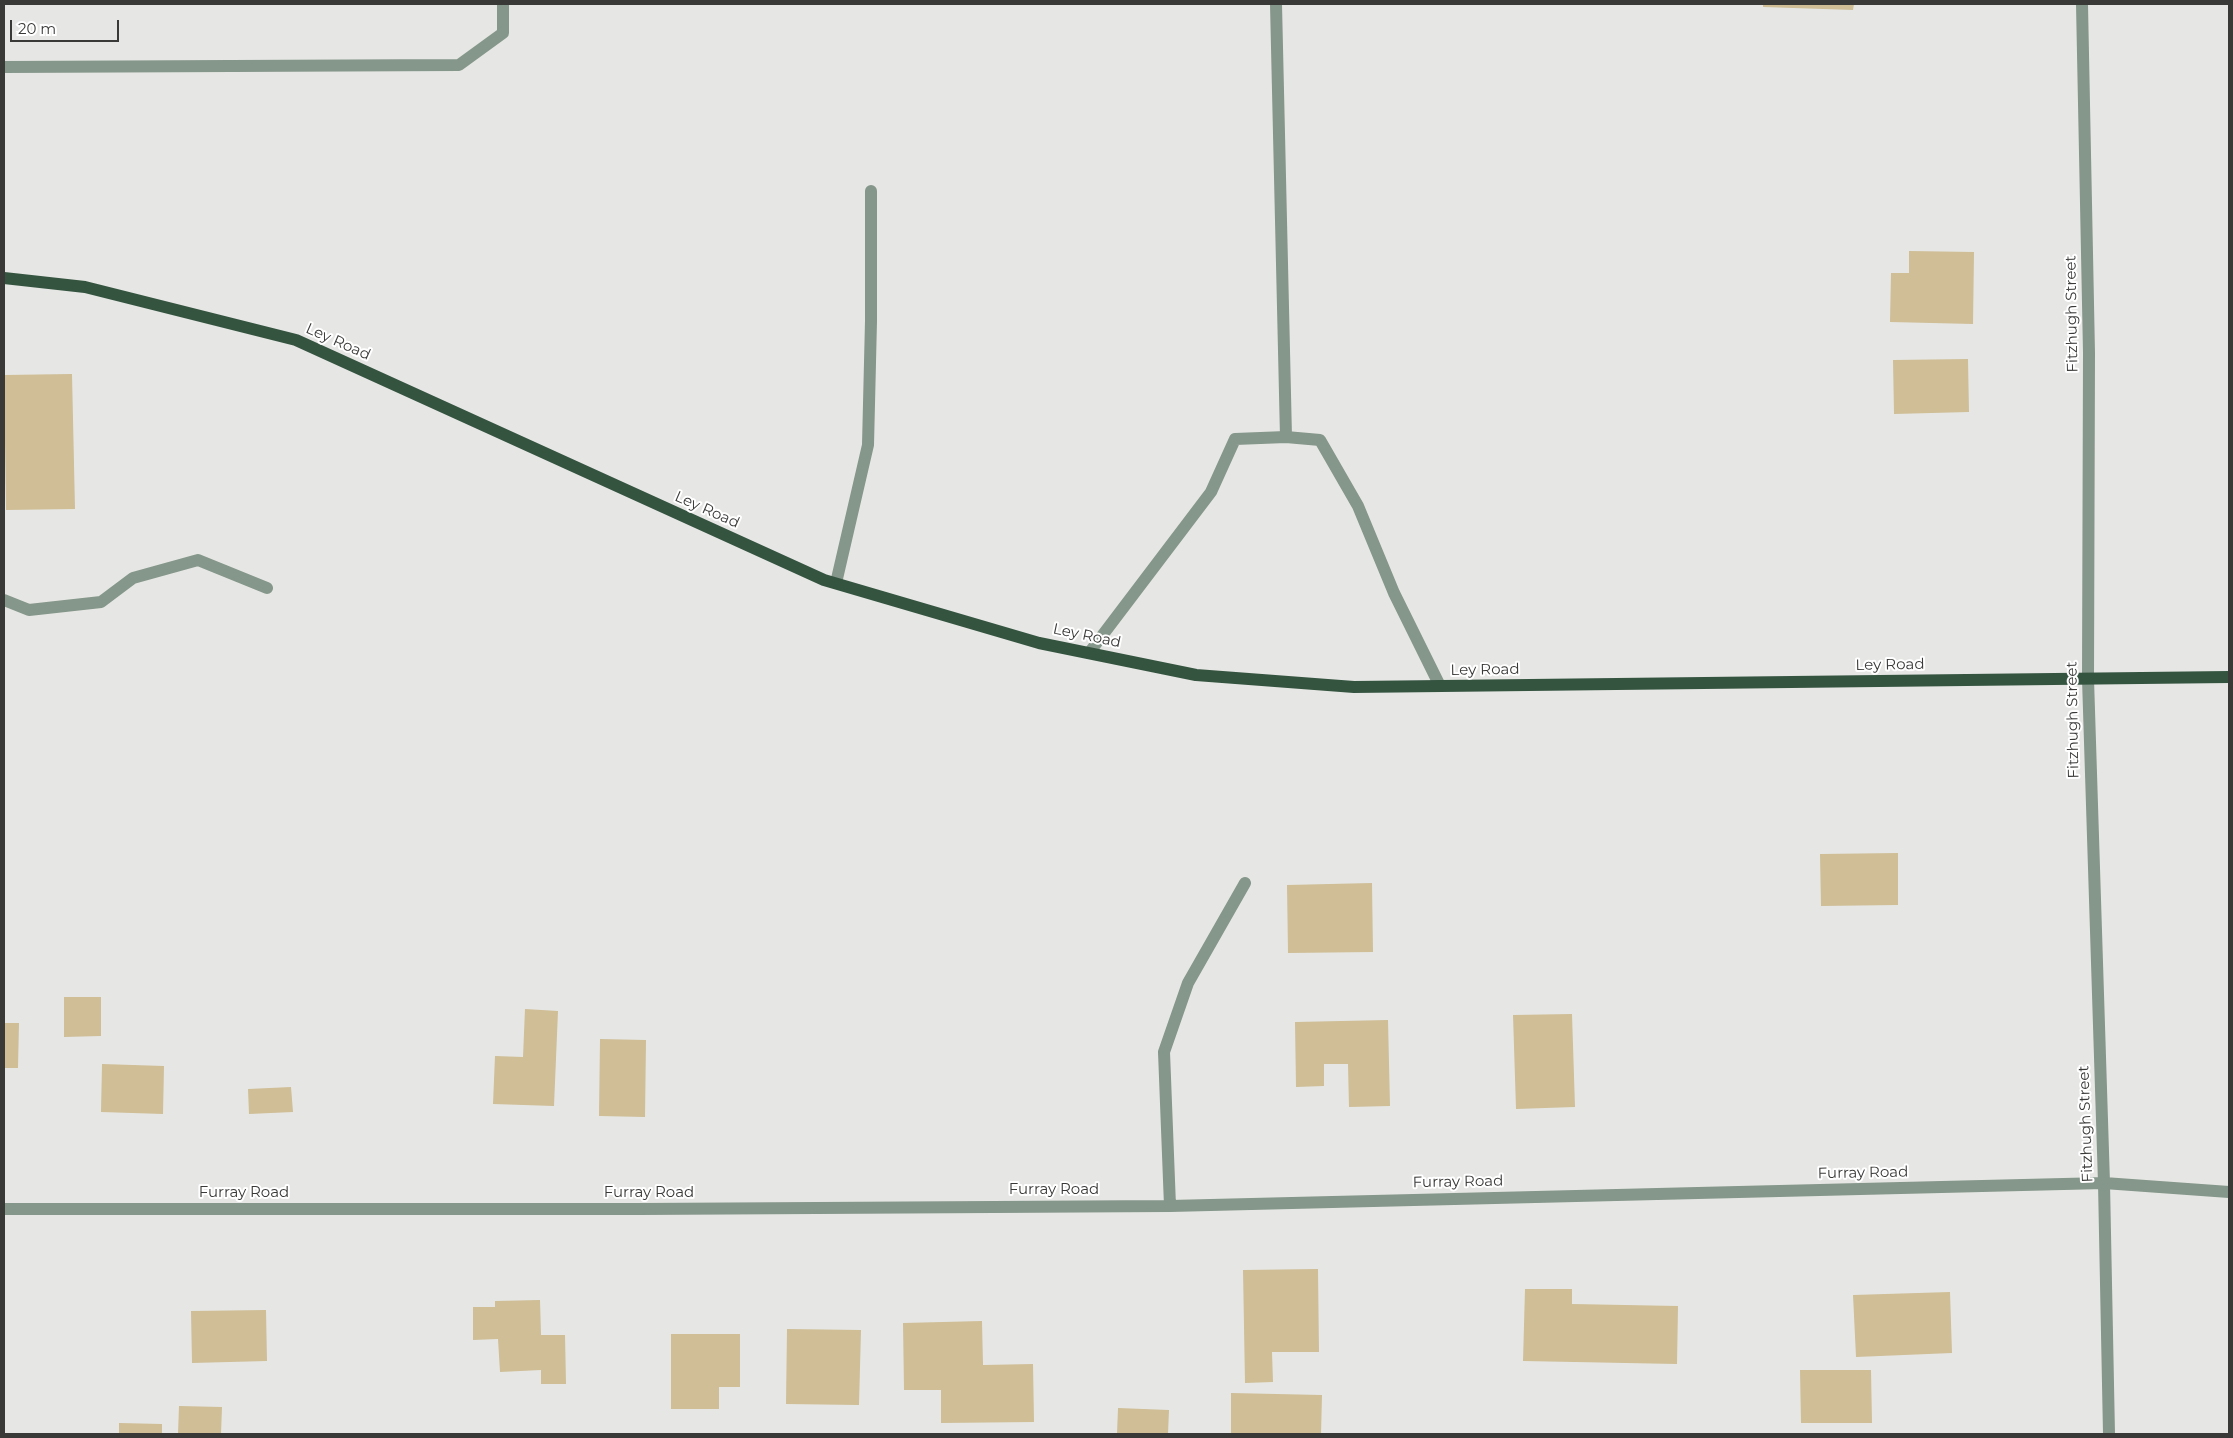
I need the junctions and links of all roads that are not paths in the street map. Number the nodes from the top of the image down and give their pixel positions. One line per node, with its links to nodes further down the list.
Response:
1 (503, 4): 4 (street)
2 (1276, 4): 7 (street)
3 (2082, 4): 13 (street, Fitzhugh Street)
4 (4, 67)
5 (871, 191): 8 (street)
6 (4, 278): 8 (main road, Ley Road)
7 (1286, 437): 11 (street); 14 (street)
8 (836, 583): 11 (main road, Ley Road)
9 (267, 588): 10 (street)
10 (4, 600)
11 (1089, 653): 14 (main road, Ley Road)
12 (2229, 677): 13 (main road, Ley Road)
13 (2088, 679): 14 (main road, Ley Road); 16 (street, Fitzhugh Street)
14 (1440, 686)
15 (1246, 883): 18 (street)
16 (2104, 1183): 17 (street, Furray Road); 18 (street, Furray Road); 20 (street, Fitzhugh Street)
17 (2229, 1192)
18 (1170, 1206): 19 (street, Furray Road)
19 (4, 1209)
20 (2109, 1434)

